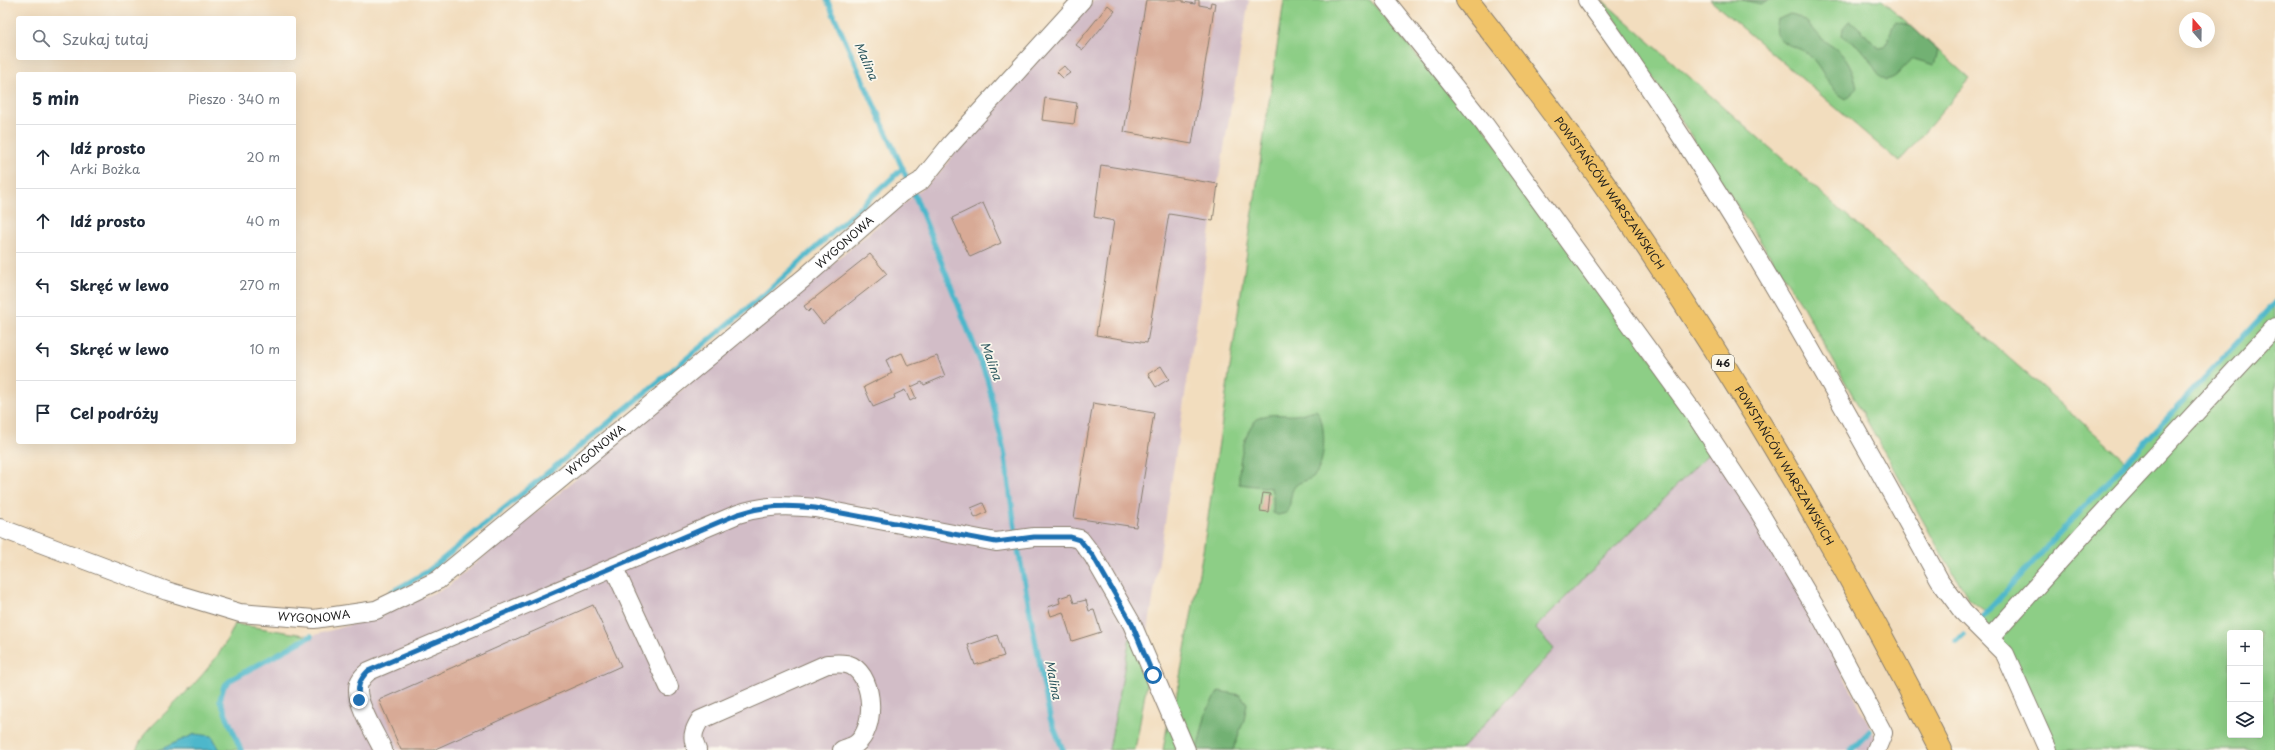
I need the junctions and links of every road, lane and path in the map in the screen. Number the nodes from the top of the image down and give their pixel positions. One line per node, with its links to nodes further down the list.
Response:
1 (1082, 0): 6 (street, WYGONOWA)
2 (1385, 0): 14 (street)
3 (1467, 0): 15 (main road, POWSTAŃCÓW WARSZAWSKICH / 46)
4 (1587, 0): 8 (street)
5 (2275, 327): 8 (street)
6 (0, 528)
7 (614, 568): 9 (street); 11 (street); 13 (street)
8 (1990, 638): 16 (street)
9 (669, 687)
10 (852, 748): 12 (street)
11 (383, 750)
12 (697, 750)
13 (1186, 750)
14 (1876, 750)
15 (1941, 750)
16 (2048, 750)

